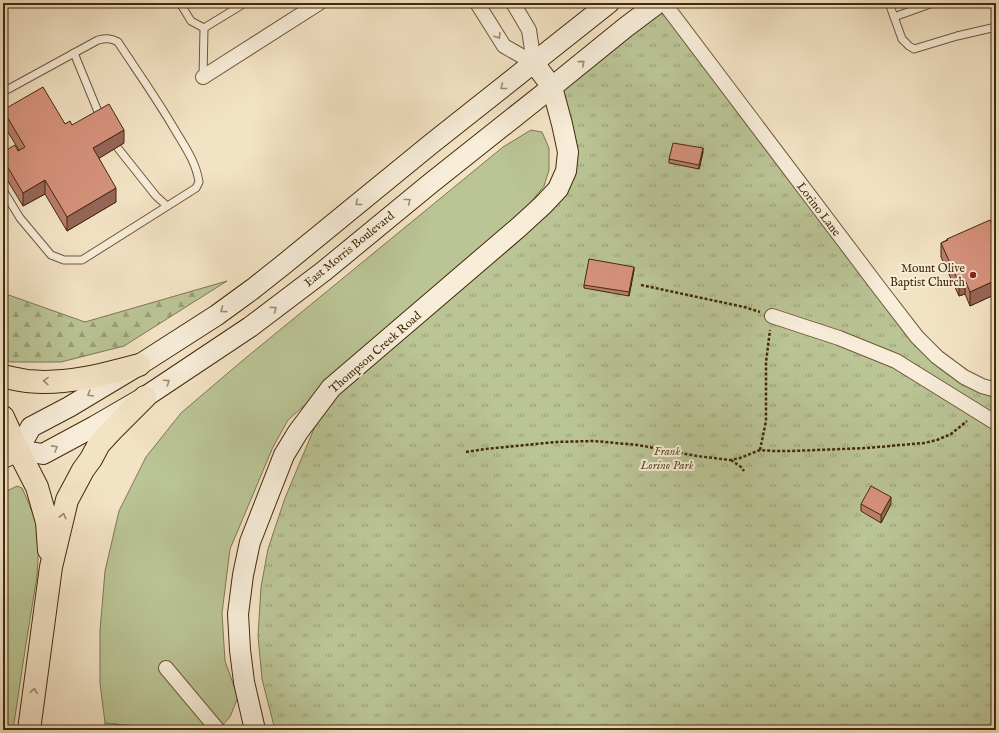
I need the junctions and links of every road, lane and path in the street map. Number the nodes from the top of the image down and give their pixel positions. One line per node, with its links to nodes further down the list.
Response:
1 (180, 3): 13 (lane)
2 (245, 3): 13 (lane)
3 (319, 3): 16 (street)
4 (477, 3): 15 (street, one-way to 15)
5 (513, 3): 15 (street)
6 (609, 3): 15 (main road)
7 (658, 3): 17 (main road, East Morris Boulevard, one-way to 7)
8 (664, 3): 27 (street, Lorino Lane)
9 (889, 3): 11 (lane)
10 (933, 3): 11 (lane)
11 (894, 17): 12 (lane)
12 (996, 27)
13 (204, 28): 16 (lane)
14 (74, 53): 18 (lane); 19 (lane); 22 (lane)
15 (534, 63): 17 (main road); 25 (main road, one-way to 25)
16 (203, 77)
17 (552, 88): 28 (main road, East Morris Boulevard, one-way to 17); 41 (main road, Thompson Creek Road)
18 (3, 92)
19 (102, 121)
20 (117, 147): 22 (lane)
21 (3, 190): 22 (lane)
22 (168, 206)
23 (641, 285): 24 (path)
24 (772, 316): 29 (street); 32 (path)
25 (139, 365): 26 (highway, one-way to 26); 34 (main road, one-way to 34)
26 (3, 376)
27 (996, 390)
28 (145, 397): 34 (main road, East Morris Boulevard, one-way to 28); 37 (highway, one-way to 28)
29 (978, 412): 31 (street); 32 (path)
30 (3, 417): 34 (highway)
31 (996, 423)
32 (760, 450): 35 (path)
33 (466, 452): 35 (path)
34 (10, 453): 37 (highway)
35 (730, 460): 36 (path)
36 (744, 471)
37 (50, 567): 39 (highway, one-way to 37)
38 (166, 668): 40 (street)
39 (29, 730)
40 (218, 730)
41 (256, 730)

